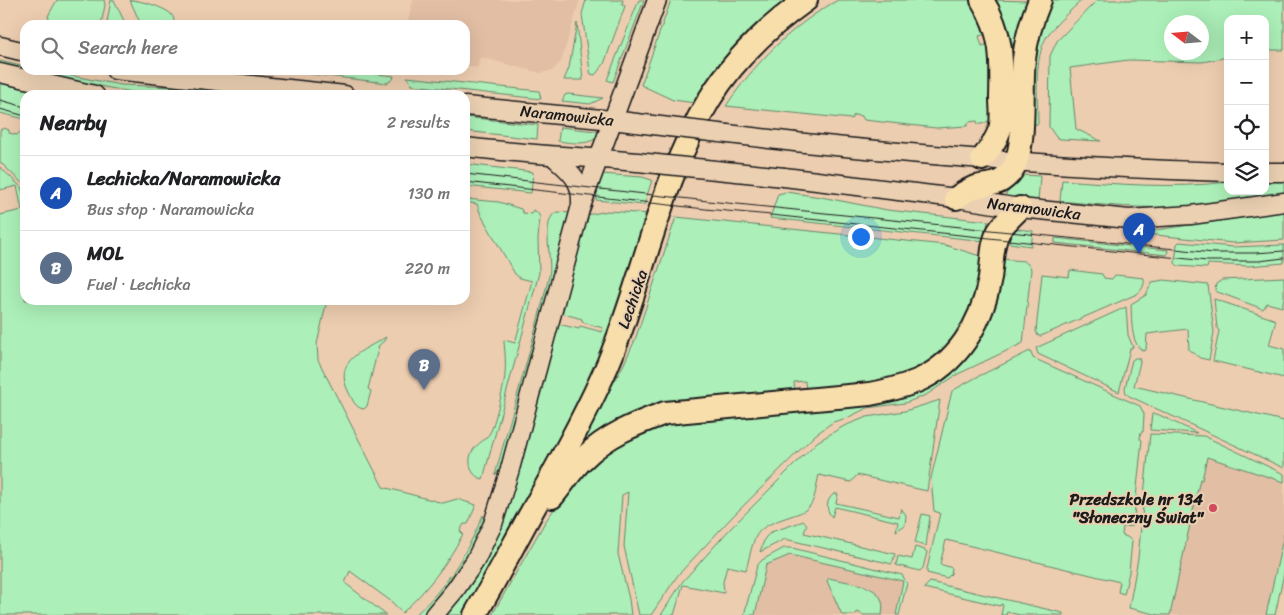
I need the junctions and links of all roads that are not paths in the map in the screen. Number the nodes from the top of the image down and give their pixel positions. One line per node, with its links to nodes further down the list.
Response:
1 (658, 0): 12 (street)
2 (806, 0): 25 (main road, Lechicka)
3 (982, 0): 16 (main road)
4 (1040, 0): 17 (main road)
5 (0, 46): 6 (street)
6 (20, 51)
7 (0, 73): 9 (street)
8 (161, 75): 10 (street)
9 (73, 90)
10 (299, 90)
11 (470, 106): 12 (street, Naramowicka)
12 (612, 120): 15 (street); 16 (street, Naramowicka, bridge)
13 (470, 148): 14 (street)
14 (553, 156): 15 (street); 24 (street)
15 (599, 158): 21 (street, Naramowicka, bridge); 24 (street)
16 (982, 159): 17 (street)
17 (1017, 161): 18 (street); 21 (main road)
18 (1224, 172)
19 (1269, 172): 20 (street)
20 (1284, 172)
21 (956, 198): 23 (street, Naramowicka)
22 (1284, 202): 23 (street, Naramowicka)
23 (1020, 208): 25 (main road)
24 (580, 209): 26 (street)
25 (513, 546): 27 (main road, Lechicka)
26 (434, 615)
27 (475, 615)

